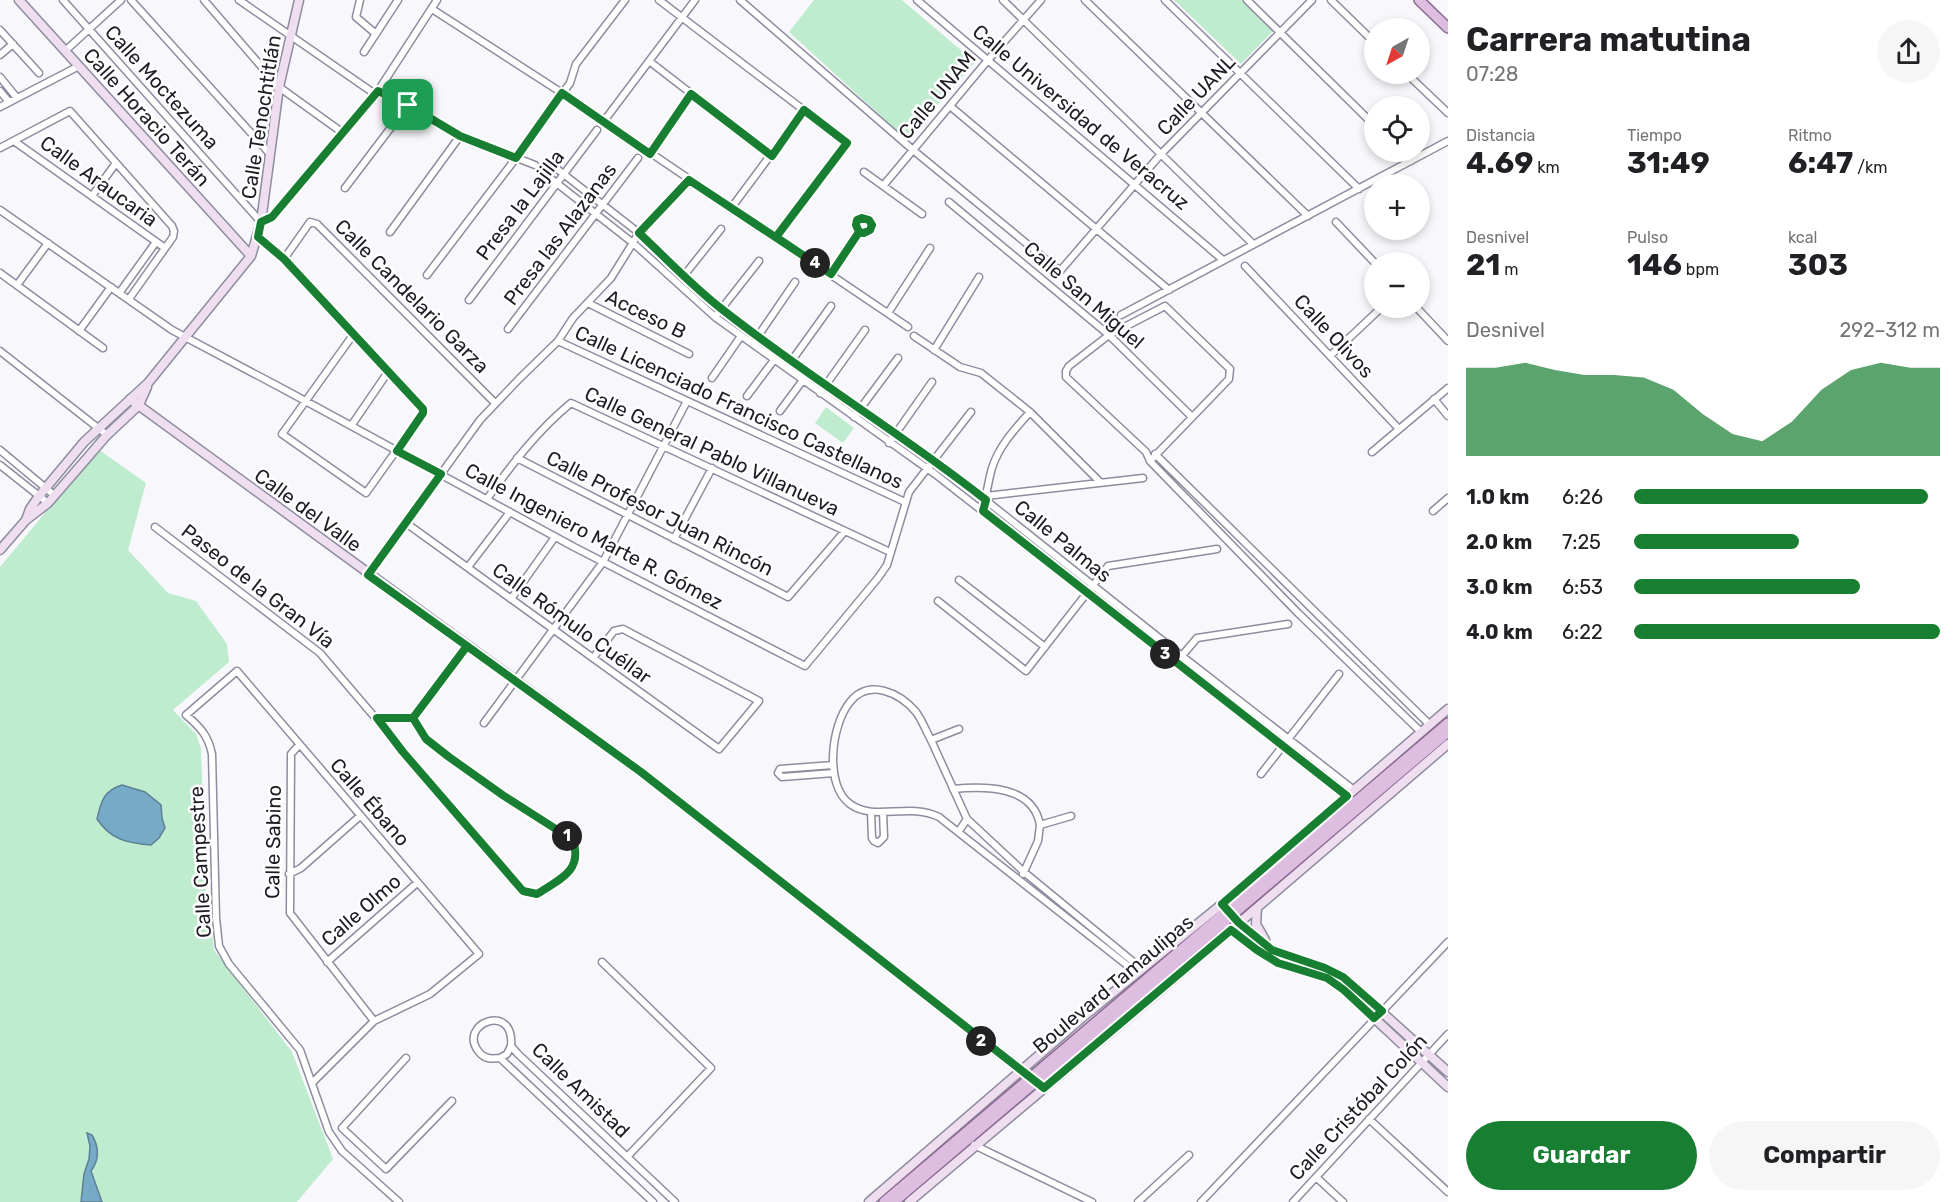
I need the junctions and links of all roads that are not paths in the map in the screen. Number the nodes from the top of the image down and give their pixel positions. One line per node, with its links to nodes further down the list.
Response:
1 (20, 0): 35 (street, Calle Horacio Terán)
2 (63, 0): 29 (street, Calle Moctezuma)
3 (122, 0): 29 (street)
4 (131, 0): 68 (street)
5 (204, 0): 45 (street)
6 (239, 0): 33 (street)
7 (299, 0): 33 (street, Calle Tenochtitlán)
8 (360, 0): 32 (street)
9 (398, 0): 32 (street)
10 (437, 0): 24 (street)
11 (625, 0): 48 (street)
12 (658, 0): 25 (street)
13 (695, 0): 25 (street)
14 (740, 0): 66 (street)
15 (917, 0): 38 (street, Calle Universidad de Veracruz)
16 (1003, 0): 26 (street)
17 (1041, 0): 26 (street, Calle UNAM)
18 (1085, 0): 56 (street)
19 (1166, 0): 42 (street)
20 (1247, 0): 30 (street)
21 (1312, 0): 30 (street, Calle UANL)
22 (1331, 0): 31 (street)
23 (1419, 0): 27 (main road)
24 (432, 9): 47 (street); 48 (street)
25 (681, 17): 39 (street); 55 (street)
26 (1023, 20): 38 (street, Calle UNAM); 70 (street)
27 (1448, 28)
28 (0, 30): 34 (street)
29 (89, 30): 35 (street); 95 (street, Calle Moctezuma)
30 (1280, 32): 42 (street, Calle UANL); 58 (street)
31 (1364, 32)
32 (376, 34): 36 (street)
33 (291, 37): 45 (street, Calle Tenochtitlán); 47 (street)
34 (13, 44): 37 (street); 41 (street)
35 (66, 51): 40 (street, Calle Horacio Terán)
36 (364, 52)
37 (0, 55)
38 (987, 60): 53 (street, Calle UNAM); 83 (street, Calle Universidad de Veracruz)
39 (649, 61): 49 (street); 59 (street)
40 (78, 66): 50 (street); 111 (street, Calle Horacio Terán)
41 (39, 73)
42 (1240, 73): 56 (street, Calle UANL); 86 (street)
43 (0, 77): 50 (street)
44 (1417, 84): 57 (street)
45 (279, 87): 61 (street); 68 (street, Calle Tenochtitlán)
46 (0, 91): 51 (street)
47 (377, 93): 52 (street); 61 (street)
48 (562, 93): 59 (street); 72 (street)
49 (691, 94): 69 (street); 71 (street)
50 (17, 98): 51 (street)
51 (9, 102): 54 (street)
52 (408, 105): 62 (street); 85 (street)
53 (950, 106): 66 (street, Calle UNAM); 98 (street)
54 (0, 107)
55 (804, 110): 71 (street); 103 (street)
56 (1201, 113): 70 (street, Calle UANL); 94 (street)
57 (1448, 114)
58 (1364, 115)
59 (604, 121): 69 (street)
60 (597, 130): 80 (street, Presa la Lajilla)
61 (343, 133): 95 (street)
62 (460, 136): 72 (street); 99 (street)
63 (15, 141): 65 (street); 75 (street); 87 (street, Calle Araucaria)
64 (1448, 141): 67 (street)
65 (0, 148)
66 (913, 150): 84 (street, Calle UNAM); 98 (street, Calle UANL)
67 (1430, 151)
68 (269, 153): 95 (street, Calle Tenochtitlán)
69 (650, 154): 81 (street)
70 (1161, 154): 83 (street, Calle UANL); 107 (street)
71 (772, 156): 90 (street)
72 (516, 158): 76 (street); 118 (street)
73 (638, 158): 89 (street, Presa las Alazanas)
74 (1409, 162): 86 (street)
75 (116, 163): 87 (street); 108 (street)
76 (535, 165)
77 (552, 165): 80 (street, Calle Palmas)
78 (864, 172): 84 (street)
79 (545, 174): 82 (street, Calle Palmas)
80 (564, 174): 82 (street, Presa la Lajilla); 89 (street, Calle Palmas)
81 (689, 180): 90 (street); 101 (street)
82 (557, 183): 92 (street, Calle Palmas); 128 (street, Presa la Lajilla)
83 (1134, 185): 98 (street, Calle UANL); 113 (street, Calle Universidad de Veracruz)
84 (883, 186): 93 (street)
85 (345, 188)
86 (1359, 189): 94 (street)
87 (92, 196): 104 (street, Calle Araucaria)
88 (949, 202): 142 (street, Calle San Miguel)
89 (603, 205): 92 (street, Presa las Alazanas); 101 (street, Calle Palmas)
90 (732, 207): 103 (street)
91 (0, 210): 105 (street, Calle Ingeniero Marte R. Gómez)
92 (596, 214): 106 (street, Calle Palmas); 138 (street, Presa las Alazanas)
93 (921, 214)
94 (1308, 216): 107 (street)
95 (261, 222): 102 (street, Calle Tenochtitlán)
96 (1336, 222): 110 (street)
97 (721, 229): 119 (street)
98 (1097, 229): 125 (street)
99 (390, 232)
100 (859, 232): 117 (street)
101 (639, 233): 106 (street); 119 (street, Calle Palmas)
102 (258, 237): 111 (street, Calle Tenochtitlán); 112 (street)
103 (776, 237): 117 (street)
104 (156, 242): 108 (street, Calle Araucaria); 126 (street)
105 (48, 243): 123 (street); 124 (street, Calle Ingeniero Marte R. Gómez)
106 (633, 243): 122 (street, Calle Palmas); 129 (street)
107 (1253, 244): 113 (street)
108 (165, 248): 127 (street)
109 (930, 248): 132 (street)
110 (1364, 252)
111 (251, 256): 146 (street, Calle Tenochtitlán)
112 (284, 259): 141 (street); 172 (street, Calle Candelario Garza)
113 (1223, 260): 125 (street)
114 (759, 261): 131 (street)
115 (1245, 266): 154 (street, Calle Olivos)
116 (0, 273): 123 (street)
117 (831, 274): 132 (street)
118 (427, 275)
119 (684, 275): 122 (street); 131 (street, Calle Palmas)
120 (979, 277): 151 (street)
121 (795, 282): 144 (street)
122 (678, 284): 134 (street, Calle Palmas)
123 (17, 285): 140 (street)
124 (111, 286): 126 (street, Calle Ingeniero Marte R. Gómez); 140 (street)
125 (1169, 290): 133 (street)
126 (120, 292): 127 (street, Calle Ingeniero Marte R. Gómez)
127 (129, 299): 146 (street, Calle Ingeniero Marte R. Gómez)
128 (469, 300)
129 (588, 303): 147 (street); 153 (street, Acceso B)
130 (831, 306): 157 (street)
131 (722, 309): 134 (street); 144 (street, Calle Palmas)
132 (888, 313): 137 (street)
133 (1121, 315)
134 (715, 317): 143 (street, Calle Palmas)
135 (1370, 318): 154 (street)
136 (1426, 318): 148 (street)
137 (908, 327)
138 (508, 329)
139 (865, 330): 164 (street)
140 (79, 331): 150 (street)
141 (353, 334): 159 (street); 170 (street)
142 (1109, 335): 180 (street, Calle San Miguel); 180 (street); 190 (street)
143 (741, 336): 149 (street, Calle Palmas); 160 (street)
144 (758, 336): 149 (street); 157 (street, Calle Palmas)
145 (914, 336): 151 (street)
146 (186, 338): 163 (street, Calle Tenochtitlán); 170 (street, Calle Ingeniero Marte R. Gómez)
147 (558, 341): 171 (street, Calle Licenciado Francisco Castellanos); 172 (street)
148 (1448, 341)
149 (753, 344): 156 (street, Calle Palmas)
150 (103, 348)
151 (934, 350): 177 (street)
152 (0, 351): 182 (street)
153 (689, 354)
154 (1330, 356): 183 (street, Calle Olivos)
155 (898, 358): 174 (street)
156 (774, 360): 158 (street, Calle Palmas); 167 (street)
157 (792, 361): 158 (street); 164 (street, Calle Palmas)
158 (786, 369): 161 (street, Calle Palmas)
159 (388, 372): 181 (street); 189 (street)
160 (712, 378)
161 (802, 380): 166 (street, Calle Palmas); 175 (street)
162 (932, 382): 184 (street)
163 (148, 383): 168 (street, Calle Tenochtitlán); 173 (street, Calle Tenochtitlán)
164 (826, 384): 166 (street); 174 (street, Calle Palmas)
165 (1447, 391): 169 (street)
166 (820, 393): 179 (street, Calle Palmas)
167 (747, 396)
168 (130, 399): 173 (street, Calle del Valle); 182 (street, Calle Tenochtitlán)
169 (1434, 399): 178 (street); 183 (street)
170 (306, 401): 181 (street, Calle Ingeniero Marte R. Gómez); 189 (street)
171 (687, 401): 187 (street); 208 (street, Calle Licenciado Francisco Castellanos)
172 (495, 403): 199 (street)
173 (139, 405): 185 (street); 227 (street, Calle del Valle)
174 (861, 409): 179 (street); 184 (street, Calle Palmas)
175 (780, 411)
176 (971, 412): 194 (street)
177 (1030, 412): 201 (street); 205 (street)
178 (1448, 416)
179 (854, 417): 186 (street, Calle Palmas)
180 (1192, 417): 192 (street)
181 (351, 426): 189 (street, Calle Ingeniero Marte R. Gómez)
182 (99, 428): 185 (street); 202 (street, Calle Tenochtitlán)
183 (1399, 429): 191 (street)
184 (895, 434): 186 (street); 194 (street, Calle Palmas)
185 (107, 435): 203 (street)
186 (889, 442): 198 (street, Calle Palmas)
187 (663, 445): 193 (street, Calle General Pablo Villanueva); 197 (street, Calle General Pablo Villanueva); 213 (street)
188 (0, 450): 202 (street)
189 (397, 451): 199 (street, Calle Ingeniero Marte R. Gómez)
190 (1146, 452): 192 (street); 195 (street)
191 (1372, 452)
192 (1156, 454): 195 (street); 220 (street)
193 (517, 458): 207 (street, Calle General Pablo Villanueva); 213 (street, Calle Profesor Juan Rincón)
194 (933, 459): 198 (street); 205 (street, Calle Palmas)
195 (1150, 461): 221 (street)
196 (0, 465): 204 (street)
197 (712, 468): 217 (street, Calle General Pablo Villanueva); 219 (street)
198 (926, 468): 208 (street); 211 (street, Calle Palmas)
199 (441, 474): 207 (street, Calle Ingeniero Marte R. Gómez); 215 (street)
200 (1143, 478): 201 (street)
201 (1100, 482): 205 (street)
202 (47, 487): 203 (street); 204 (street, Calle Tenochtitlán)
203 (54, 495): 209 (street)
204 (39, 496): 209 (street); 214 (street, Calle Tenochtitlán)
205 (986, 498): 211 (street); 229 (street, Calle Palmas)
206 (1448, 498): 210 (street)
207 (487, 499): 212 (street, Calle Ingeniero Marte R. Gómez)
208 (905, 502): 224 (street)
209 (48, 503): 214 (street)
210 (1433, 510)
211 (983, 511): 230 (street, Calle Palmas)
212 (510, 512): 218 (street, Calle Ingeniero Marte R. Gómez); 226 (street)
213 (627, 515): 219 (street, Calle Profesor Juan Rincón); 225 (street)
214 (26, 520): 223 (street)
215 (406, 523): 226 (street, Calle Rómulo Cuéllar); 227 (street)
216 (155, 527): 248 (street, Paseo de la Gran Vía)
217 (845, 531): 219 (street, Calle Profesor Juan Rincón); 224 (street, Calle General Pablo Villanueva)
218 (555, 537): 225 (street, Calle Ingeniero Marte R. Gómez); 231 (street)
219 (674, 539)
220 (1242, 539): 221 (street); 233 (street)
221 (1232, 546): 234 (street)
222 (1217, 549): 229 (street)
223 (0, 550)
224 (890, 552): 225 (street, Calle Ingeniero Marte R. Gómez)
225 (603, 562): 236 (street)
226 (468, 567): 231 (street, Calle Rómulo Cuéllar)
227 (368, 575): 237 (street, Calle del Valle)
228 (959, 580): 238 (street)
229 (1093, 585): 230 (street); 239 (street, Calle Palmas)
230 (1087, 594): 238 (street); 241 (street, Calle Palmas)
231 (511, 599): 236 (street, Calle Rómulo Cuéllar)
232 (938, 601): 238 (street)
233 (1307, 604): 234 (street); 242 (street)
234 (1298, 613): 245 (street)
235 (1288, 624): 239 (street)
236 (552, 629): 240 (street, Calle Rómulo Cuéllar); 246 (street)
237 (467, 646): 246 (street, Calle del Valle); 249 (street)
238 (1045, 647)
239 (1182, 656): 241 (street); 256 (street, Calle Palmas)
240 (592, 658): 240 (street, Calle Rómulo Cuéllar)
241 (1176, 663): 260 (street, Calle Palmas)
242 (1373, 670): 245 (street); 252 (street)
243 (237, 671): 259 (street, Calle Ébano); 302 (street, Calle Campestre)
244 (1339, 674): 256 (street)
245 (1365, 679): 254 (street)
246 (516, 680): 250 (street); 301 (street, Calle del Valle)
247 (1448, 709): 252 (street)
248 (377, 718): 249 (street); 249 (street, Paseo de la Gran Vía)
249 (413, 718)
250 (484, 723)
251 (1448, 723): 277 (main road, Boulevard Tamaulipas)
252 (1430, 725): 254 (street)
253 (959, 729): 257 (street)
254 (1421, 732): 268 (street)
255 (1448, 732): 266 (main road, Boulevard Tamaulipas)
256 (1289, 738): 260 (street); 268 (street, Calle Palmas)
257 (931, 740): 261 (street); 267 (street)
258 (1448, 744): 266 (street)
259 (299, 745): 272 (street, Calle Ébano); 279 (street, Calle Sabino)
260 (1283, 746): 264 (street); 269 (street, Calle Palmas)
261 (833, 765): 262 (street); 263 (street)
262 (807, 767): 265 (street); 265 (street)
263 (834, 773): 265 (street); 270 (street)
264 (1261, 774)
265 (808, 775)
266 (1405, 775): 282 (street); 283 (main road, Boulevard Tamaulipas)
267 (953, 789): 274 (street); 275 (street)
268 (1354, 790): 269 (street)
269 (1347, 796): 277 (street)
270 (871, 812): 271 (street); 271 (street)
271 (883, 812): 276 (street)
272 (360, 816): 279 (street); 281 (street, Calle Ébano)
273 (1071, 816): 275 (street)
274 (967, 819): 276 (street); 278 (street)
275 (1040, 825): 278 (street)
276 (959, 831): 280 (street)
277 (1308, 836): 283 (main road, Boulevard Tamaulipas)
278 (1024, 872): 280 (street); 290 (street)
279 (289, 874): 288 (street, Calle Sabino)
280 (1019, 879): 290 (street)
281 (417, 883): 288 (street, Calle Olmo); 293 (street, Calle Ébano)
282 (1257, 908): 283 (street); 287 (street)
283 (1230, 914): 284 (main road, Boulevard Tamaulipas); 284 (street); 287 (street)
284 (1221, 922): 286 (main road, Boulevard Tamaulipas); 292 (street); 301 (main road, Boulevard Tamaulipas)
285 (1448, 942): 291 (street)
286 (1179, 945): 290 (street); 301 (main road, Boulevard Tamaulipas)
287 (1272, 950): 291 (street)
288 (327, 962): 293 (street, Calle Sabino)
289 (602, 963): 310 (street)
290 (1139, 971): 301 (street)
291 (1382, 1011): 292 (street); 296 (street)
292 (1374, 1018): 299 (street); 324 (street)
293 (374, 1021): 302 (street)
294 (1448, 1034): 296 (street, Calle Cristóbal Colón)
295 (511, 1046): 298 (street); 298 (street, Calle Amistad); 306 (street, Calle Amistad)
296 (1429, 1054): 299 (street, Calle Cristóbal Colón); 300 (street)
297 (406, 1058): 311 (street)
298 (500, 1058): 307 (street, Calle Amistad)
299 (1421, 1062): 303 (street); 305 (street, Calle Cristóbal Colón)
300 (1448, 1072)
301 (1033, 1080): 308 (main road, Boulevard Tamaulipas); 308 (street)
302 (312, 1083): 312 (street, Calle Campestre)
303 (1448, 1087)
304 (452, 1101): 311 (street)
305 (1369, 1119): 313 (street, Calle Cristóbal Colón); 314 (street)
306 (592, 1123): 307 (street); 310 (street, Calle Amistad)
307 (581, 1135): 317 (street, Calle Amistad)
308 (966, 1137): 318 (street); 319 (main road, Boulevard Tamaulipas); 320 (main road, Boulevard Tamaulipas); 321 (street); 322 (street)
309 (1189, 1155): 323 (street)
310 (627, 1157): 315 (street, Calle Amistad)
311 (377, 1162): 312 (street)
312 (367, 1174): 316 (street, Calle Campestre)
313 (1316, 1177): 325 (street, Calle Cristóbal Colón); 326 (street)
314 (1448, 1192)
315 (672, 1201)
316 (399, 1202)
317 (653, 1202)
318 (868, 1202)
319 (884, 1202)
320 (894, 1202)
321 (909, 1202)
322 (1092, 1202)
323 (1138, 1202)
324 (1201, 1202)
325 (1293, 1202)
326 (1342, 1202)

